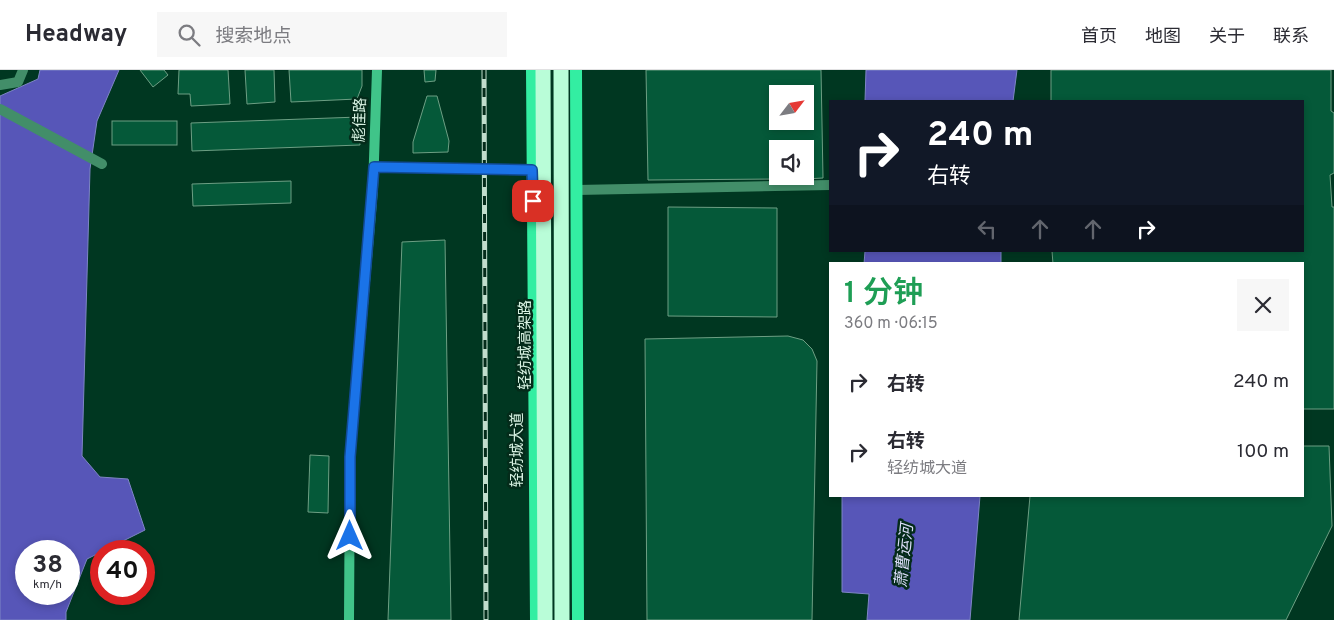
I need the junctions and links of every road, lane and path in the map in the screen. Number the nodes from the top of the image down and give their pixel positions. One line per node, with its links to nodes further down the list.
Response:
1 (23, 70): 7 (street)
2 (377, 70): 10 (street, 彪佳路)
3 (532, 70): 11 (main road, 轻纺城大道)
4 (543, 70): 16 (highway, 轻纺城高架路)
5 (561, 70): 17 (highway)
6 (576, 70): 13 (main road)
7 (0, 85)
8 (0, 109): 9 (street)
9 (102, 164)
10 (374, 167): 11 (street); 14 (street, 彪佳路)
11 (532, 170): 15 (main road, 轻纺城大道)
12 (829, 185): 13 (street)
13 (577, 190): 18 (main road)
14 (349, 620)
15 (536, 620)
16 (545, 620)
17 (562, 620)
18 (578, 620)

